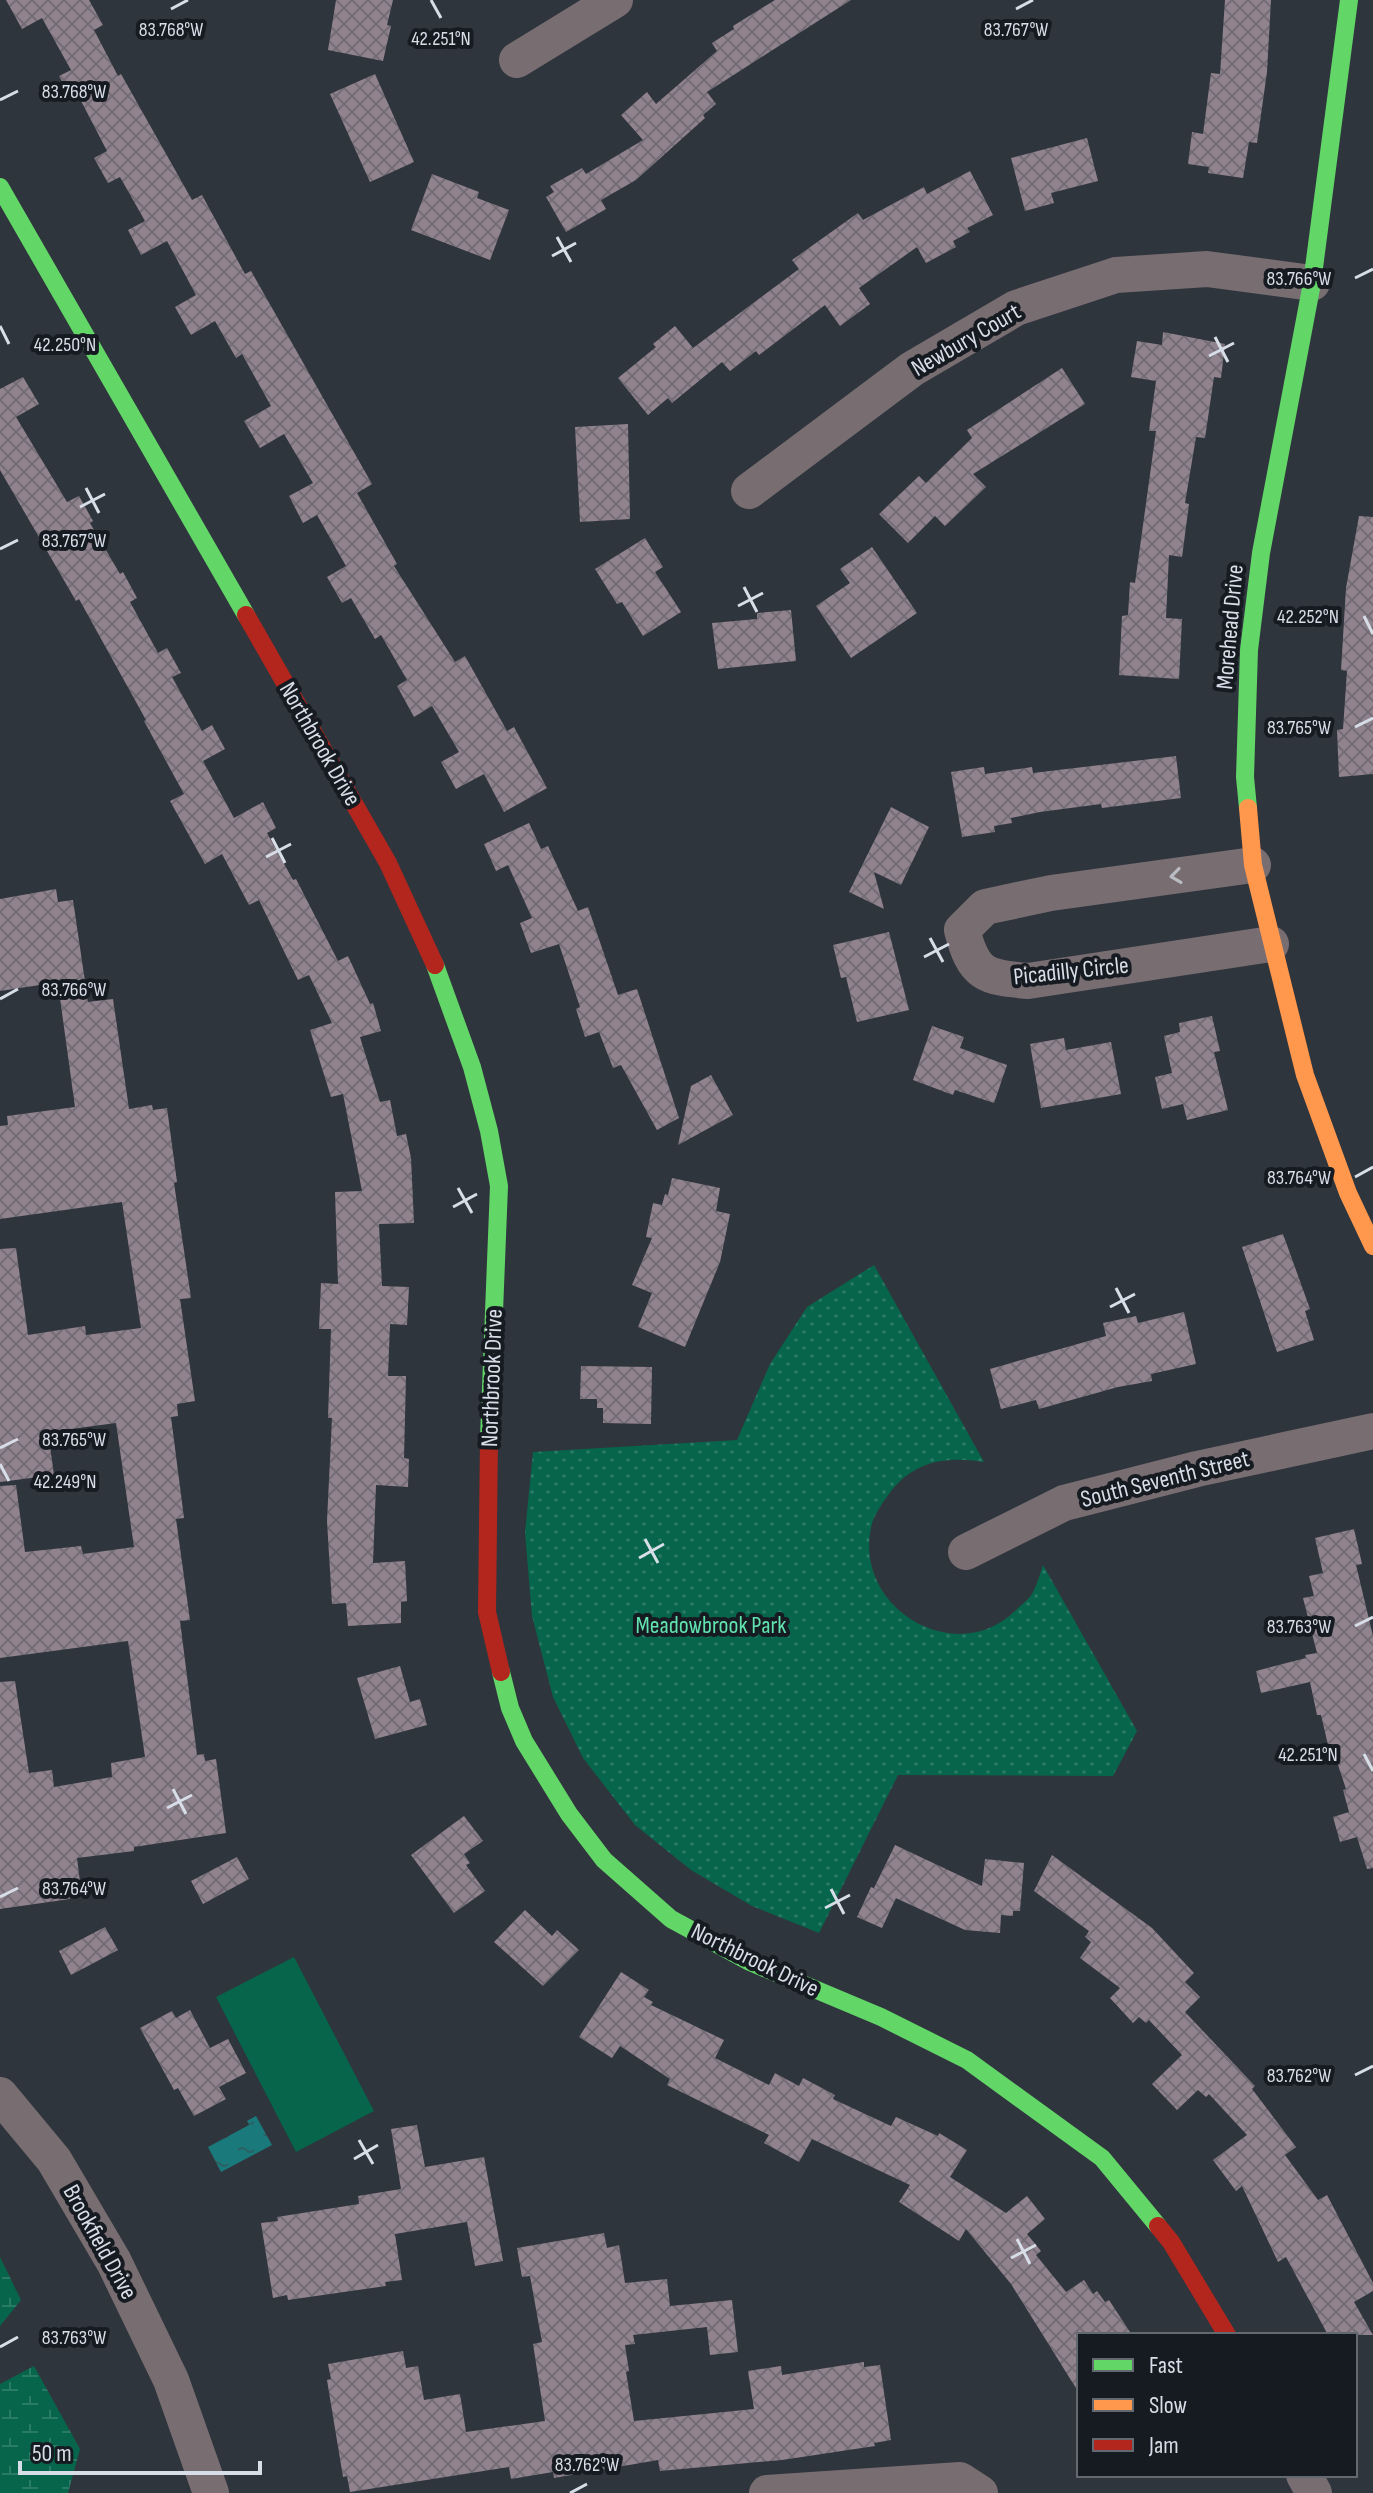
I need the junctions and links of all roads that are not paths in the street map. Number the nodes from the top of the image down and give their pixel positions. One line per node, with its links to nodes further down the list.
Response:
1 (615, 0): 3 (street)
2 (1349, 0): 5 (street, Morehead Drive)
3 (517, 60)
4 (0, 187): 13 (street, Northbrook Drive)
5 (1312, 283): 6 (street, Newbury Court); 7 (street, Morehead Drive)
6 (749, 491)
7 (1253, 865): 8 (street, Morehead Drive); 8 (street, Picadilly Circle, one-way to 8)
8 (1271, 944): 9 (street, Morehead Drive)
9 (1373, 1246)
10 (1373, 1431): 11 (street, South Seventh Street)
11 (966, 1552)
12 (0, 2095): 14 (street, Brookfield Drive)
13 (1226, 2333)
14 (211, 2493)
15 (767, 2493): 16 (street)
16 (980, 2493)

